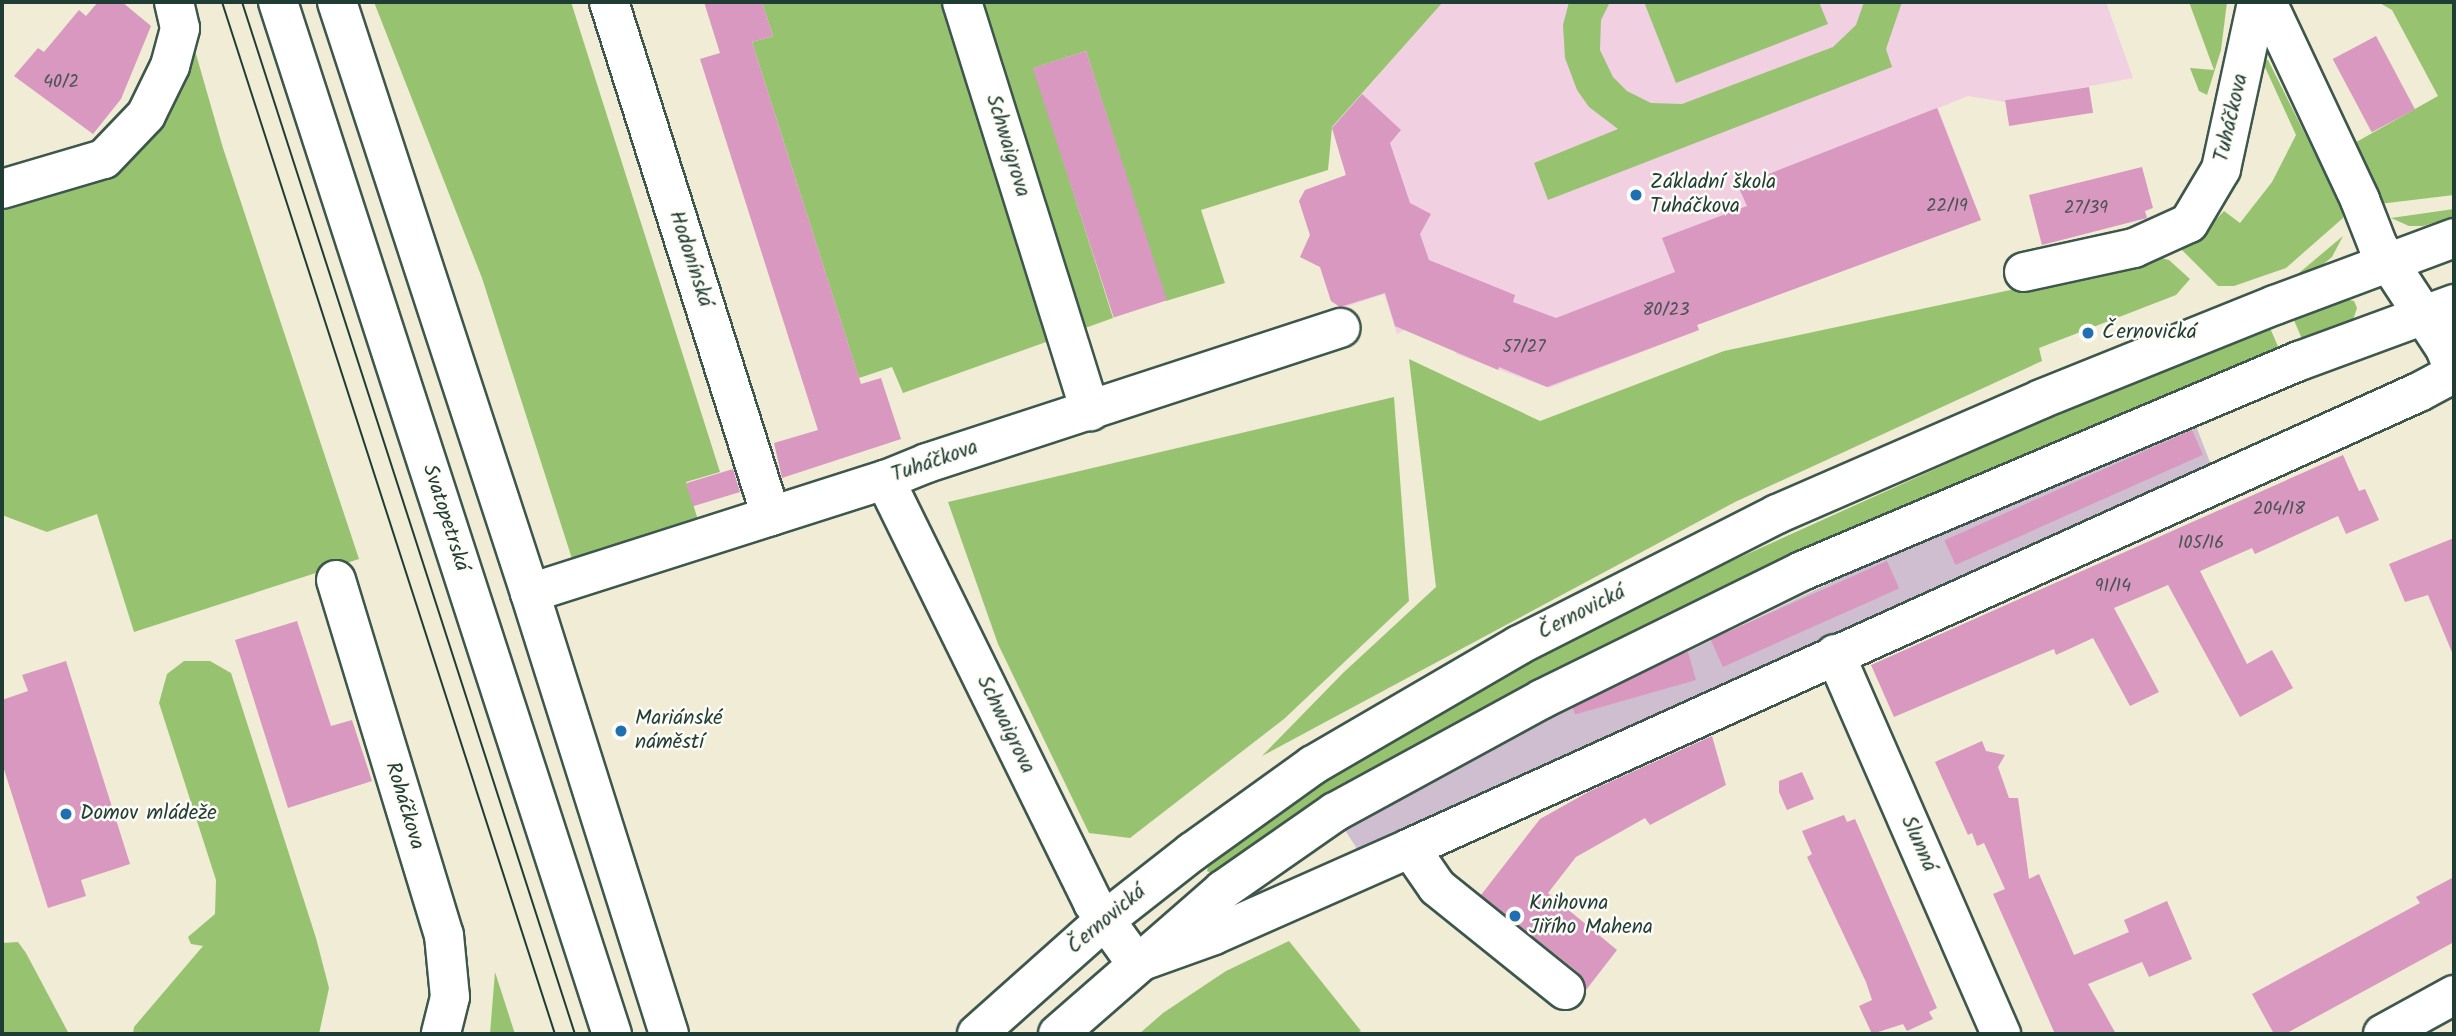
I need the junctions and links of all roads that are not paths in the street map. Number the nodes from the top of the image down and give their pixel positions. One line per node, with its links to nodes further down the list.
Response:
1 (174, 2): 8 (street)
2 (278, 2): 27 (street, Svatopetrská)
3 (337, 2): 19 (street)
4 (609, 2): 17 (street, Hodonínská)
5 (962, 2): 15 (street, Schwaigrova)
6 (2257, 2): 11 (street, Tuháčkova)
7 (2267, 2): 10 (street)
8 (2, 190)
9 (2454, 238): 10 (street, Černovická)
10 (2388, 261): 12 (street); 22 (street, Černovická)
11 (2024, 272)
12 (2430, 306): 14 (street); 23 (street)
13 (1340, 328): 15 (street, Tuháčkova)
14 (2454, 372): 20 (street)
15 (1090, 411): 16 (street, Tuháčkova)
16 (885, 480): 17 (street, Tuháčkova); 22 (street, Schwaigrova)
17 (771, 516): 19 (street, Tuháčkova)
18 (336, 580): 26 (street, Roháčkova)
19 (530, 593): 28 (street)
20 (1835, 654): 21 (street); 31 (street, Slunná)
21 (1409, 848): 23 (street); 24 (street)
22 (1104, 921): 23 (street, Schwaigrova); 29 (street, Černovická)
23 (1136, 964): 30 (street)
24 (1565, 990)
25 (2454, 995): 32 (street)
26 (441, 1034)
27 (612, 1034)
28 (669, 1034)
29 (977, 1034)
30 (1058, 1034)
31 (2001, 1034)
32 (2383, 1034)

